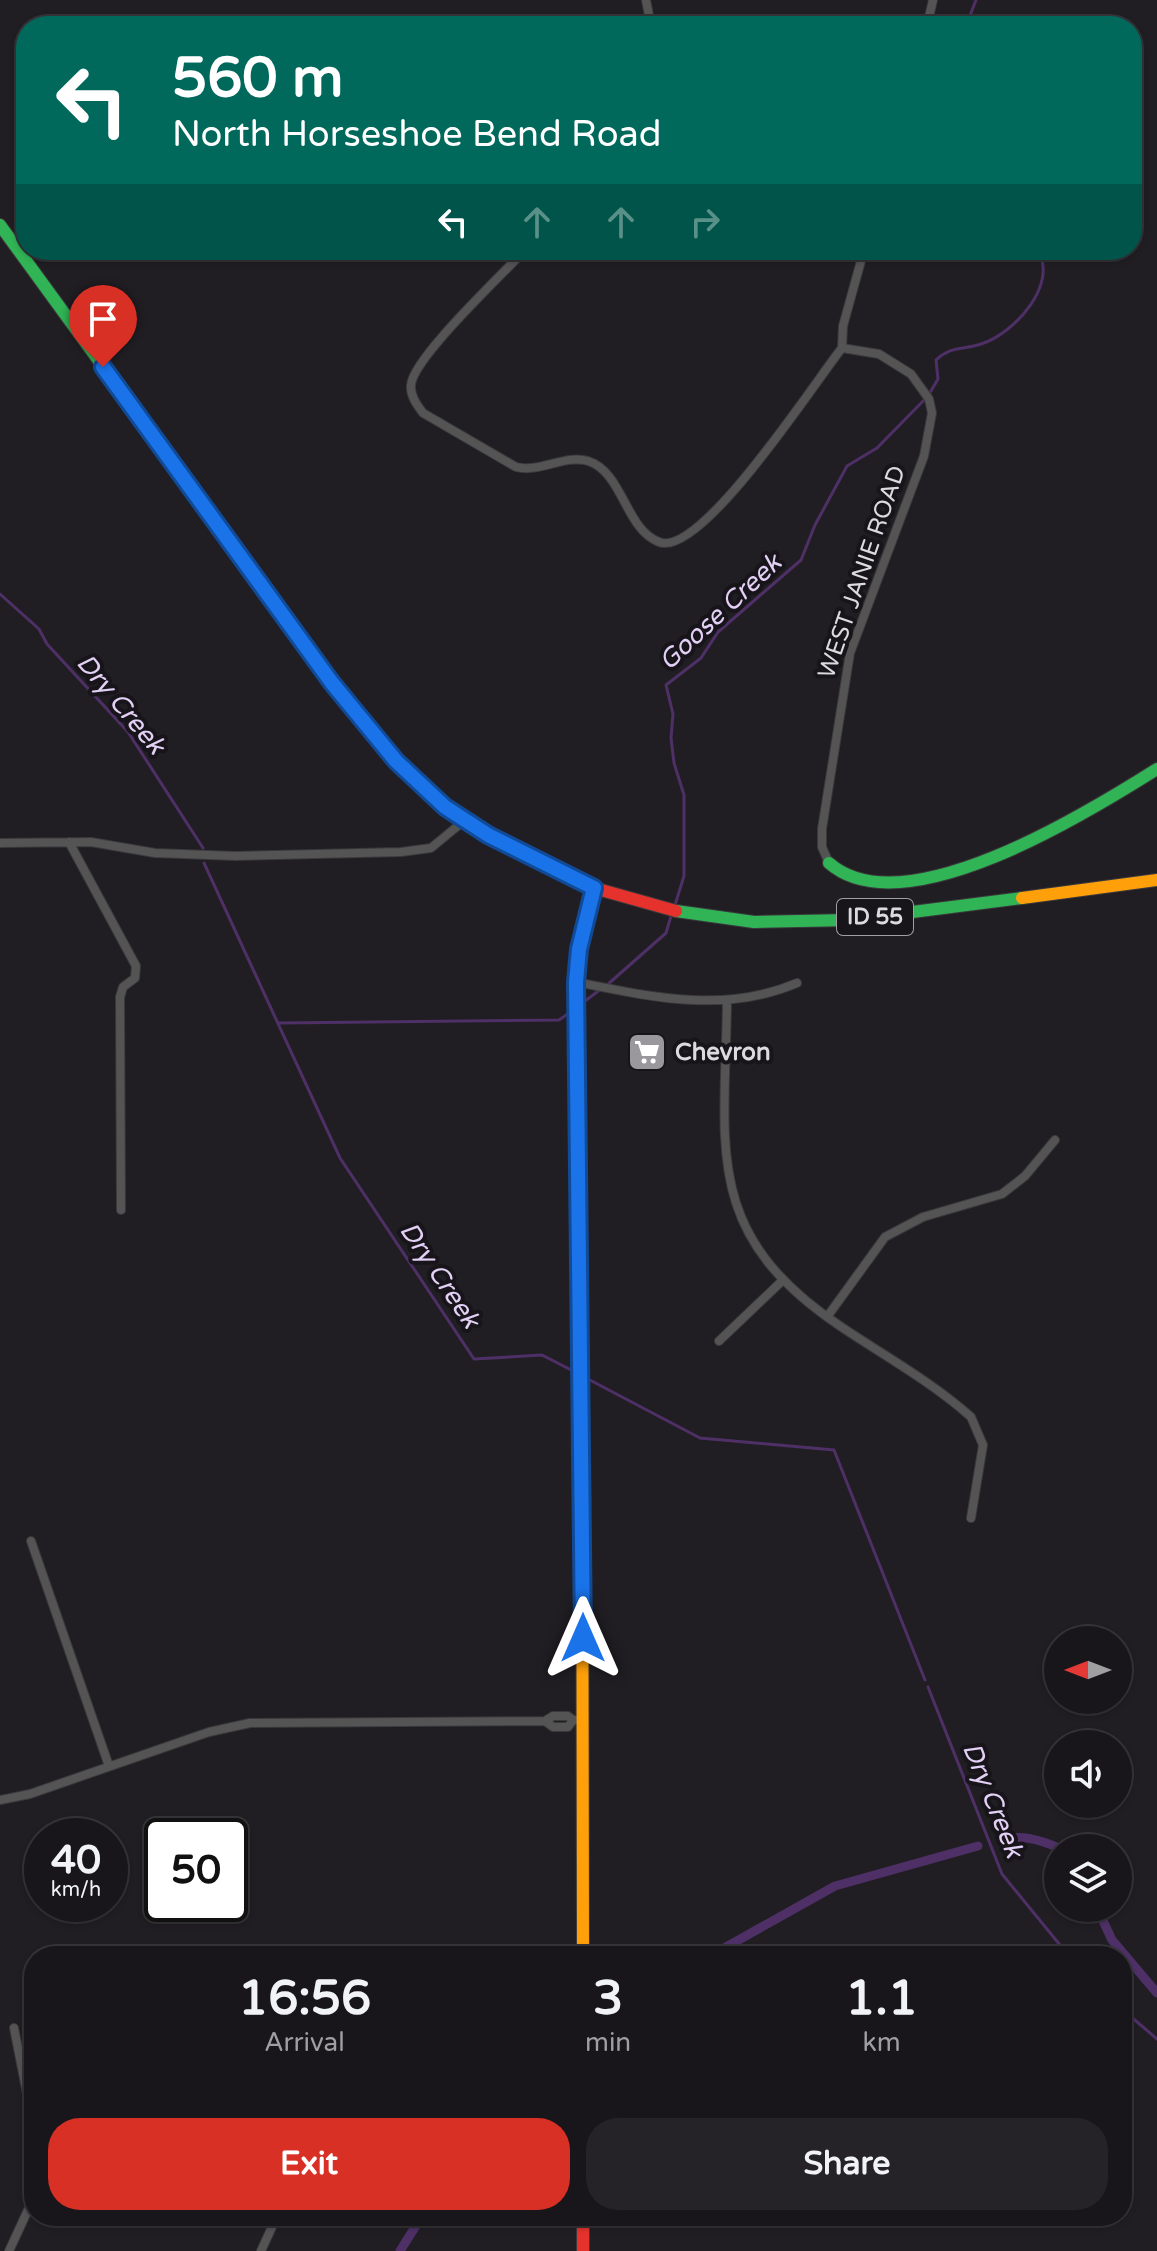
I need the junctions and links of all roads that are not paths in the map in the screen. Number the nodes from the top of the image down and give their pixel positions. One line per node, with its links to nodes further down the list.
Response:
1 (0, 225): 2 (main road, ID 55)
2 (16, 247)
3 (25, 260): 8 (main road, ID 55)
4 (516, 260): 6 (street)
5 (861, 260): 6 (street)
6 (842, 348): 11 (street, WEST JANIE ROAD)
7 (1157, 769): 11 (main road)
8 (466, 820): 9 (street); 13 (main road, ID 55)
9 (69, 842): 10 (street); 18 (street)
10 (0, 843)
11 (829, 863)
12 (1157, 880): 13 (main road, ID 55)
13 (594, 888): 14 (main road)
14 (576, 982): 16 (street); 24 (main road)
15 (797, 983): 16 (street)
16 (727, 1002): 19 (street)
17 (1055, 1140): 20 (street)
18 (121, 1210)
19 (782, 1281): 20 (street); 21 (street)
20 (827, 1317): 22 (street)
21 (719, 1341)
22 (971, 1518)
23 (31, 1541): 25 (street)
24 (578, 1720): 25 (street); 27 (main road)
25 (109, 1766): 26 (street)
26 (0, 1800)
27 (583, 1946)
28 (14, 2028): 29 (street)
29 (24, 2078)
30 (24, 2219): 33 (street)
31 (272, 2226): 34 (street)
32 (583, 2226): 35 (main road)
33 (9, 2251)
34 (261, 2251)
35 (583, 2251)

